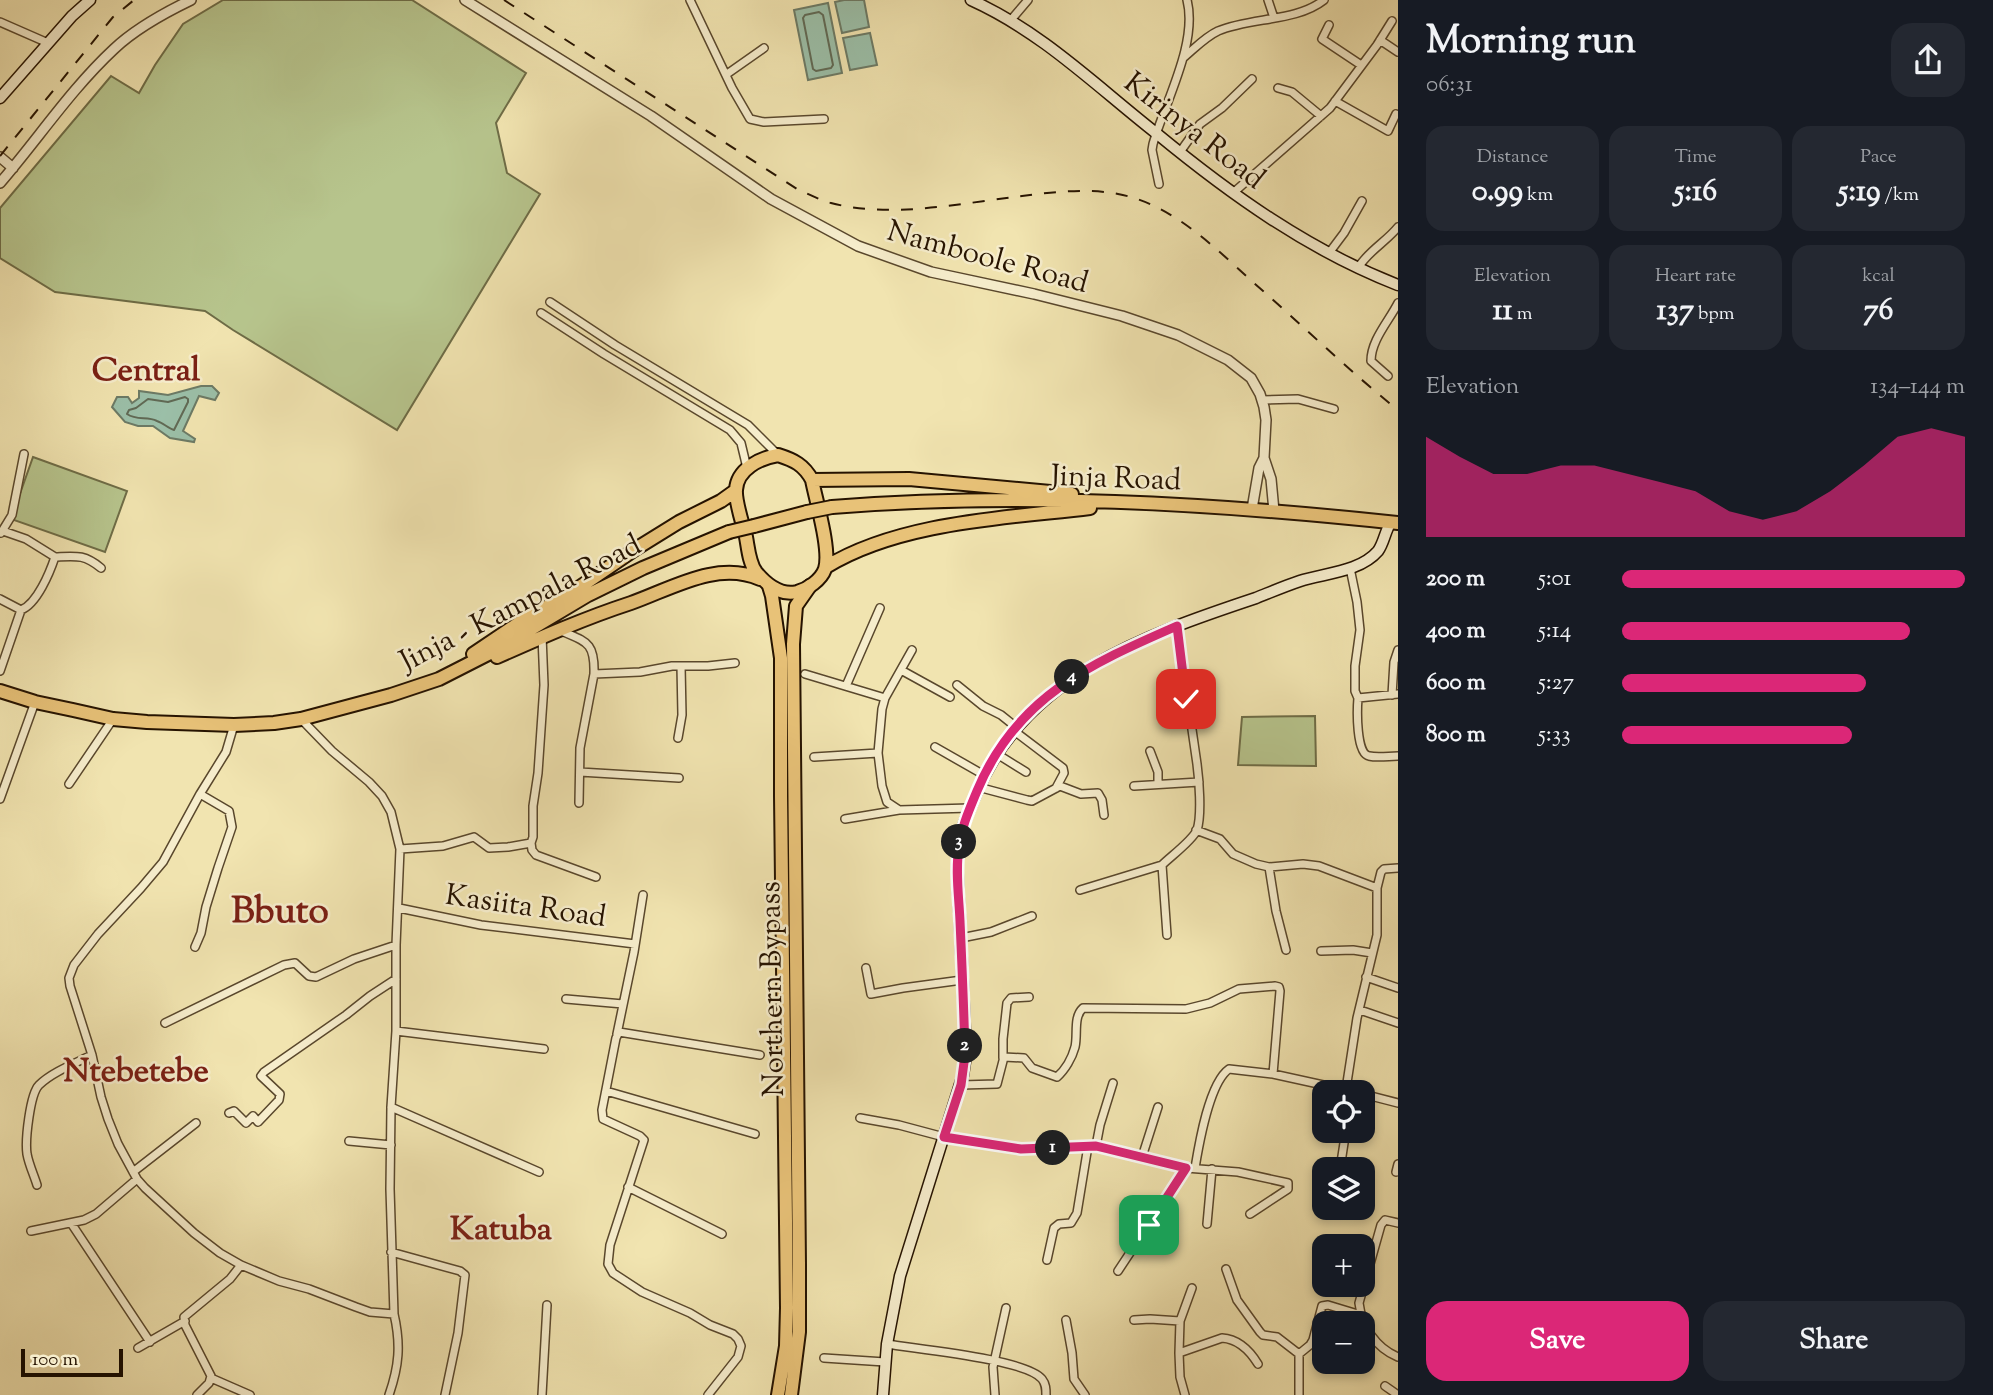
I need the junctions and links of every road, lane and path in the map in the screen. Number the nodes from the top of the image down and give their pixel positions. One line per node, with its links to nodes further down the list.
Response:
1 (90, 0): 16 (main road)
2 (191, 0): 32 (street)
3 (465, 0): 45 (street, Namboole Road)
4 (690, 0): 21 (street)
5 (971, 0): 12 (main road, Kirinya Road)
6 (1028, 0): 12 (street)
7 (1186, 0): 19 (street)
8 (1268, 0): 10 (street)
9 (1324, 0): 10 (street)
10 (1274, 18): 19 (street)
11 (1392, 20): 15 (street)
12 (1010, 21): 29 (main road, Kirinya Road)
13 (0, 22): 16 (street)
14 (1329, 25): 20 (street)
15 (1380, 40): 18 (street); 20 (street)
16 (48, 43): 24 (main road)
17 (764, 48): 21 (street)
18 (1398, 52)
19 (1182, 58): 29 (street)
20 (1361, 65): 25 (street)
21 (726, 74): 28 (street)
22 (1252, 79): 30 (street)
23 (1278, 88): 27 (street)
24 (0, 98)
25 (1335, 101): 26 (street); 27 (street)
26 (1396, 114)
27 (1321, 116): 35 (street)
28 (824, 119)
29 (1156, 134): 30 (main road, Kirinya Road); 34 (street)
30 (1180, 152): 35 (main road, Kirinya Road)
31 (0, 157): 32 (street)
32 (13, 168): 33 (street)
33 (0, 183)
34 (1159, 184)
35 (1233, 194): 38 (main road, Kirinya Road)
36 (1362, 201): 38 (street)
37 (1398, 227): 39 (street)
38 (1329, 253): 39 (main road, Kirinya Road)
39 (1358, 268): 40 (main road, Kirinya Road)
40 (1398, 285)
41 (550, 302): 48 (street)
42 (1398, 303): 44 (street)
43 (541, 313): 50 (street)
44 (1388, 376)
45 (1262, 400): 46 (street); 49 (street, Namboole Road)
46 (1334, 409)
47 (24, 454): 58 (street)
48 (778, 455): 50 (highway); 51 (highway)
49 (1264, 458): 54 (street, Namboole Road); 55 (street)
50 (747, 468): 52 (highway)
51 (812, 480): 53 (highway); 60 (highway)
52 (736, 491): 63 (highway); 79 (highway)
53 (1138, 502): 54 (highway, Jinja Road); 57 (highway, Jinja Road, bridge); 60 (highway)
54 (1252, 509): 55 (highway, Jinja Road)
55 (1275, 511): 56 (highway, Jinja Road)
56 (1394, 522): 62 (main road)
57 (754, 526): 79 (highway, Jinja - Kampala Road, bridge)
58 (2, 532): 59 (street)
59 (55, 557): 61 (street); 67 (street)
60 (826, 567): 64 (highway)
61 (101, 568)
62 (1350, 568): 68 (main road); 86 (street)
63 (766, 583): 64 (highway); 69 (highway); 220 (highway, Northern Bypass)
64 (810, 586): 221 (highway, Northern Bypass)
65 (0, 599): 67 (street)
66 (880, 608): 80 (street)
67 (21, 610): 76 (street)
68 (1177, 626): 91 (main road); 103 (street)
69 (559, 629): 70 (highway); 77 (street)
70 (542, 636): 79 (highway); 117 (street)
71 (912, 650): 75 (street)
72 (1398, 650): 83 (street)
73 (735, 663): 74 (street)
74 (681, 666): 77 (street); 92 (street)
75 (901, 670): 84 (street); 85 (street)
76 (0, 671)
77 (594, 674): 99 (street)
78 (804, 674): 80 (street)
79 (439, 678): 89 (highway, Jinja - Kampala Road)
80 (846, 685): 85 (street)
81 (957, 685): 91 (street)
82 (0, 691): 87 (highway, Jinja - Kampala Road)
83 (1395, 695): 86 (street)
84 (950, 697)
85 (885, 698): 95 (street)
86 (1358, 698): 97 (street)
87 (35, 702): 88 (highway, Jinja - Kampala Road); 110 (street)
88 (113, 719): 90 (highway, Jinja - Kampala Road); 104 (street)
89 (301, 719): 90 (highway, Jinja - Kampala Road); 118 (street)
90 (234, 725): 109 (street)
91 (1014, 728): 96 (main road); 108 (street)
92 (678, 738)
93 (934, 747): 101 (street)
94 (1150, 751): 105 (street)
95 (878, 753): 98 (street); 113 (street)
96 (996, 754): 100 (street); 101 (main road)
97 (1398, 756)
98 (814, 757)
99 (580, 772): 102 (street); 111 (street)
100 (1026, 772)
101 (984, 775): 107 (main road)
102 (680, 778)
103 (1199, 782): 105 (street); 116 (street)
104 (69, 784)
105 (1158, 784): 106 (street)
106 (1134, 786)
107 (978, 787): 108 (street); 112 (main road)
108 (1056, 788): 114 (street)
109 (200, 794): 132 (street); 150 (street)
110 (0, 799)
111 (579, 803)
112 (970, 808): 113 (street); 129 (main road)
113 (899, 810): 115 (street)
114 (1104, 815)
115 (845, 819)
116 (1196, 830): 119 (street); 120 (street)
117 (531, 843): 118 (street); 122 (street)
118 (400, 849): 126 (street)
119 (1162, 865): 124 (street); 128 (street)
120 (1269, 867): 123 (street); 133 (street)
121 (1398, 868): 123 (street)
122 (596, 877)
123 (1377, 888): 135 (street)
124 (1080, 890)
125 (643, 895): 131 (street)
126 (399, 908): 130 (street); 131 (street, Kasiita Road)
127 (1032, 916): 129 (street)
128 (1167, 934)
129 (961, 938): 139 (main road)
130 (396, 944): 138 (street); 145 (street)
131 (635, 944): 143 (street, Kasiita Road)
132 (195, 947)
133 (1286, 950)
134 (1321, 951): 135 (street)
135 (1372, 953): 137 (street)
136 (866, 968): 139 (street)
137 (1366, 977): 140 (street); 144 (street)
138 (396, 979): 147 (street); 163 (street)
139 (962, 980): 157 (main road)
140 (1398, 988)
141 (1029, 997): 152 (street)
142 (566, 999): 143 (street)
143 (623, 1004): 148 (street, Kasiita Road)
144 (1360, 1010): 146 (street); 154 (street)
145 (164, 1023)
146 (1398, 1023)
147 (396, 1031): 149 (street); 161 (street)
148 (617, 1034): 151 (street); 158 (street, Kasiita Road)
149 (544, 1049)
150 (92, 1055): 175 (street); 176 (street)
151 (760, 1055)
152 (1003, 1058): 153 (street); 157 (street)
153 (1273, 1074): 155 (street); 172 (street)
154 (1353, 1080)
155 (1312, 1082)
156 (1113, 1083): 170 (street)
157 (961, 1085): 167 (main road)
158 (606, 1091): 166 (street); 177 (street, Kasiita Road)
159 (1375, 1097): 160 (street)
160 (1398, 1103)
161 (391, 1107): 169 (street); 174 (street)
162 (1158, 1107): 171 (street)
163 (229, 1113)
164 (860, 1118): 167 (street)
165 (195, 1123): 175 (street)
166 (755, 1134)
167 (944, 1137): 170 (street); 203 (main road)
168 (349, 1141): 169 (street)
169 (391, 1145): 184 (street)
170 (1092, 1146): 171 (street); 185 (street)
171 (1142, 1157): 172 (street)
172 (1190, 1168): 173 (street); 188 (street)
173 (1212, 1169): 178 (street); 181 (street)
174 (539, 1172)
175 (135, 1175): 179 (street); 186 (street)
176 (37, 1185)
177 (628, 1187): 183 (street); 219 (street)
178 (1250, 1214)
179 (71, 1223): 182 (street); 201 (street)
180 (1398, 1223): 194 (street)
181 (1207, 1224)
182 (31, 1231)
183 (722, 1234)
184 (391, 1252): 195 (street); 217 (street)
185 (1047, 1260)
186 (241, 1265): 195 (street); 198 (street)
187 (1226, 1269): 206 (street)
188 (1118, 1271)
189 (1192, 1288): 199 (street)
190 (547, 1305): 218 (street)
191 (1006, 1308): 209 (street)
192 (1321, 1311): 193 (street)
193 (1348, 1311)
194 (1360, 1311)
195 (394, 1314): 216 (street)
196 (1066, 1320): 225 (street)
197 (1134, 1320): 199 (street)
198 (184, 1321): 201 (street); 212 (street)
199 (1180, 1321): 205 (street)
200 (1312, 1340): 206 (street)
201 (150, 1342): 204 (street)
202 (1375, 1342): 207 (street)
203 (887, 1344): 209 (street); 210 (main road)
204 (138, 1348)
205 (1179, 1353): 211 (street); 226 (street)
206 (1299, 1354): 227 (street)
207 (1398, 1357)
208 (824, 1358): 210 (street)
209 (995, 1360): 223 (street); 224 (street)
210 (885, 1362): 222 (main road)
211 (1258, 1364)
212 (211, 1378): 214 (street); 215 (street)
213 (1385, 1386): 228 (street)
214 (197, 1395)
215 (250, 1395)
216 (388, 1395)
217 (445, 1395)
218 (542, 1395)
219 (708, 1395)
220 (778, 1395)
221 (791, 1395)
222 (883, 1395)
223 (995, 1395)
224 (1046, 1395)
225 (1085, 1395)
226 (1185, 1395)
227 (1299, 1395)
228 (1398, 1395)

